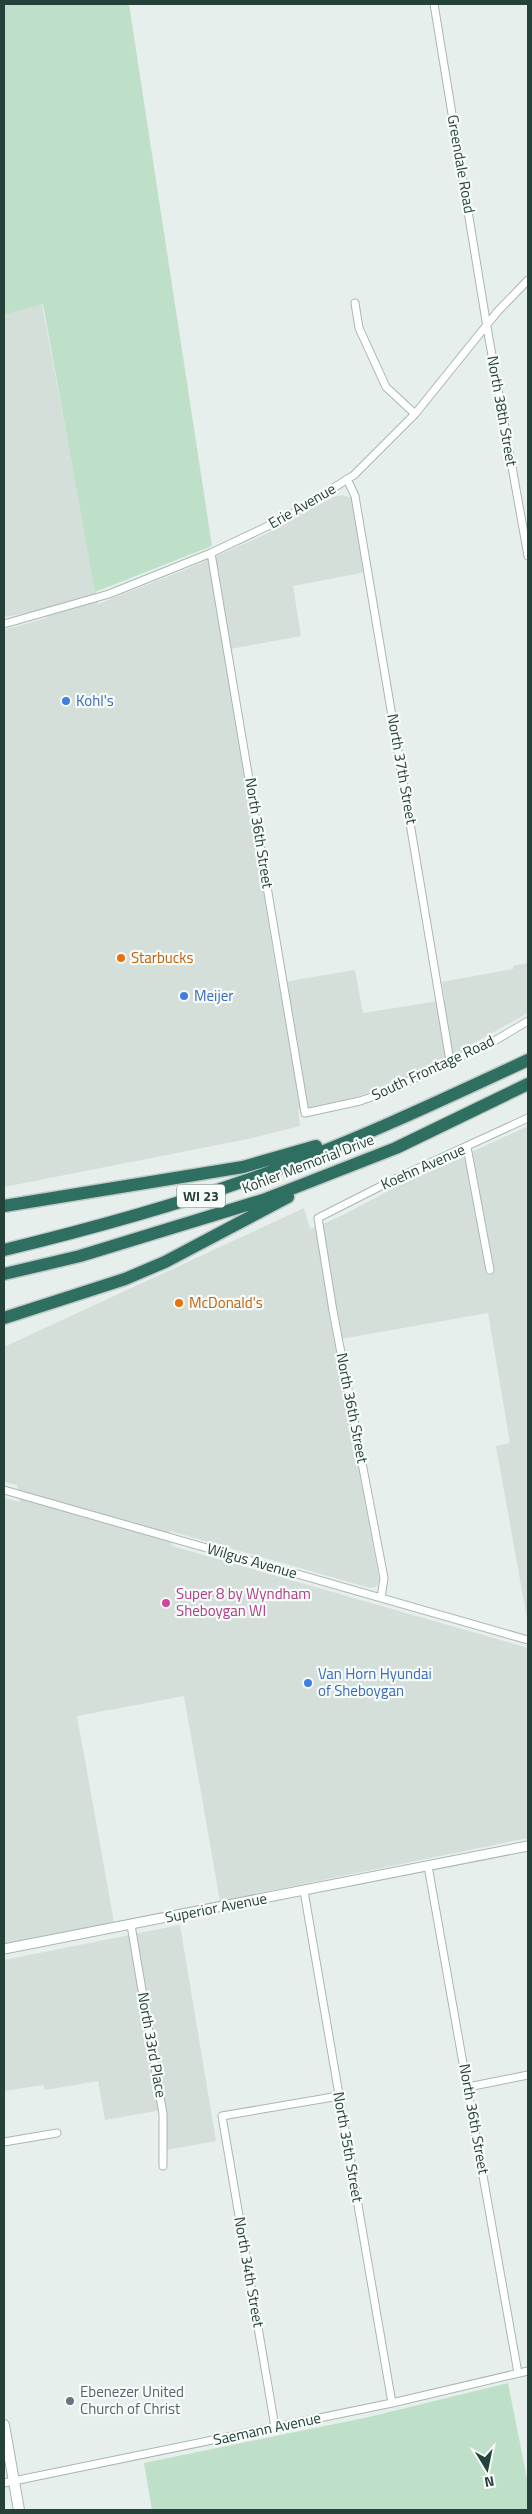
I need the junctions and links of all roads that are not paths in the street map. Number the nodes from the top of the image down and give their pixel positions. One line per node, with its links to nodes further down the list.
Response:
1 (434, 4): 4 (street, Greendale Road)
2 (528, 280): 4 (street, Erie Avenue)
3 (355, 303): 5 (street)
4 (487, 324): 5 (street, Erie Avenue); 8 (street, North 38th Street)
5 (415, 414): 6 (street, Erie Avenue)
6 (347, 479): 7 (street, Erie Avenue); 12 (street, North 37th Street)
7 (211, 553): 9 (street, Erie Avenue); 14 (street, North 36th Street)
8 (528, 556)
9 (4, 624)
10 (528, 1021): 12 (street, South Frontage Road)
11 (528, 1060): 16 (highway, Kohler Memorial Drive / WI 23)
12 (450, 1062): 14 (street, South Frontage Road)
13 (528, 1084): 18 (highway, Kohler Memorial Drive / WI 23)
14 (305, 1113)
15 (528, 1118): 17 (street, Koehn Avenue)
16 (393, 1123): 19 (highway); 23 (highway, Kohler Memorial Drive / WI 23)
17 (467, 1147): 22 (street, Koehn Avenue); 24 (street)
18 (324, 1178): 25 (highway, Kohler Memorial Drive / WI 23); 26 (highway)
19 (79, 1195): 20 (highway); 21 (highway)
20 (4, 1198)
21 (4, 1206)
22 (318, 1218): 28 (street, North 36th Street)
23 (4, 1250)
24 (490, 1270)
25 (4, 1274)
26 (4, 1318)
27 (4, 1490): 28 (street, Wilgus Avenue)
28 (381, 1598): 29 (street, Wilgus Avenue)
29 (528, 1640)
30 (528, 1846): 31 (street, Superior Avenue)
31 (428, 1866): 32 (street, Superior Avenue); 36 (street, North 36th Street)
32 (304, 1891): 33 (street, Superior Avenue); 37 (street, North 35th Street)
33 (131, 1925): 34 (street, Superior Avenue); 40 (street, North 33rd Place)
34 (4, 1949)
35 (528, 2075): 36 (street)
36 (468, 2087): 42 (street, North 36th Street)
37 (339, 2096): 43 (street, North 35th Street); 45 (street, North 34th Street)
38 (57, 2133): 39 (street)
39 (4, 2142)
40 (163, 2166)
41 (528, 2371): 42 (street, Saemann Avenue)
42 (518, 2373): 43 (street, Saemann Avenue)
43 (392, 2404): 45 (street, Saemann Avenue)
44 (4, 2425): 46 (main road)
45 (275, 2427): 46 (street, Saemann Avenue)
46 (9, 2482): 47 (main road)
47 (19, 2510)

